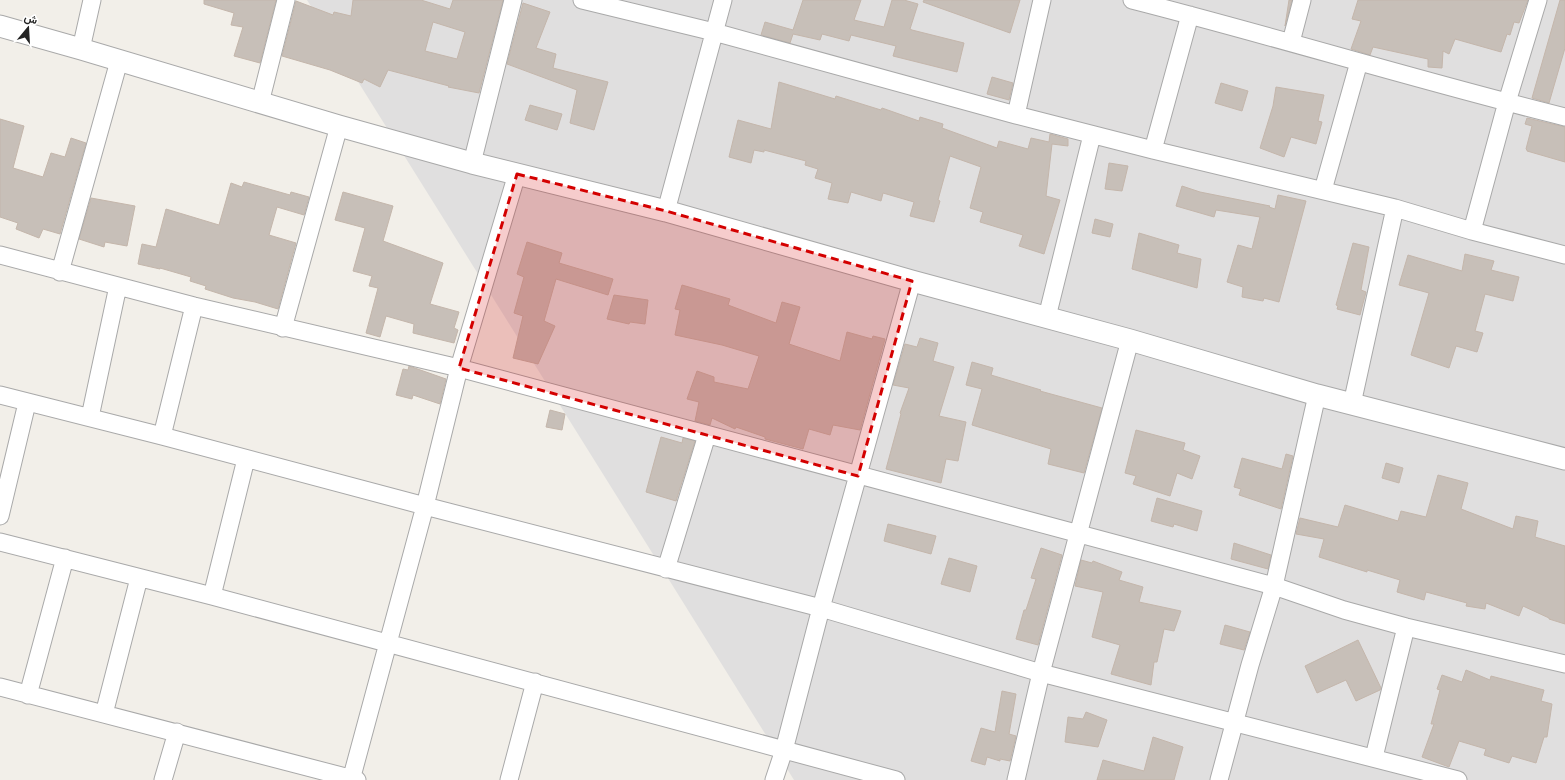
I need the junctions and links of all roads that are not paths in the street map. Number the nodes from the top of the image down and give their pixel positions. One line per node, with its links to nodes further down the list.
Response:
1 (92, 0): 14 (street)
2 (286, 0): 18 (street)
3 (513, 0): 24 (street)
4 (582, 0): 12 (street)
5 (723, 0): 12 (street)
6 (1042, 0): 19 (street)
7 (1132, 0): 10 (street)
8 (1302, 0): 13 (street)
9 (1538, 0): 17 (street)
10 (1190, 15): 13 (street); 23 (street)
11 (0, 26): 14 (street)
12 (714, 32): 19 (street); 28 (street)
13 (1291, 42): 16 (street)
14 (81, 49): 15 (street)
15 (120, 61): 18 (street); 32 (street)
16 (1359, 62): 17 (street); 26 (street)
17 (1507, 102): 20 (street); 29 (street)
18 (260, 103): 21 (street)
19 (1016, 115): 22 (street)
20 (1565, 117)
21 (339, 126): 24 (street); 37 (street)
22 (1092, 135): 23 (street); 36 (street)
23 (1152, 150): 26 (street)
24 (472, 163): 25 (street)
25 (517, 174): 28 (street); 39 (street)
26 (1323, 190): 27 (street)
27 (1395, 208): 29 (street); 43 (street)
28 (666, 211): 33 (street)
29 (1472, 231): 31 (street)
30 (0, 255): 32 (street)
31 (1565, 255)
32 (60, 272): 34 (street)
33 (912, 281): 36 (street); 49 (street)
34 (118, 286): 35 (street); 44 (street)
35 (194, 306): 37 (street); 46 (street)
36 (1047, 317): 38 (street)
37 (283, 328): 39 (street)
38 (1130, 340): 41 (street); 52 (street)
39 (459, 368): 45 (street); 50 (street)
40 (0, 395): 42 (street)
41 (1317, 395): 43 (street); 57 (street)
42 (27, 403): 44 (street); 51 (street)
43 (1352, 404): 48 (street)
44 (90, 417): 46 (street)
45 (707, 435): 49 (street); 55 (street)
46 (162, 436): 47 (street)
47 (246, 459): 50 (street); 58 (street)
48 (1565, 459)
49 (858, 476): 52 (street); 59 (street)
50 (425, 506): 55 (street); 61 (street)
51 (0, 516)
52 (1078, 534): 57 (street); 63 (street)
53 (0, 542): 54 (street)
54 (65, 558): 56 (street); 66 (street)
55 (666, 569): 59 (street)
56 (139, 578): 58 (street); 67 (street)
57 (1274, 586): 60 (street); 68 (street)
58 (212, 596): 61 (street)
59 (821, 608): 63 (street); 70 (street)
60 (1406, 627): 62 (street); 71 (street)
61 (387, 643): 64 (street); 73 (street)
62 (1565, 664)
63 (1041, 673): 68 (street); 77 (street)
64 (536, 682): 70 (street); 74 (street)
65 (0, 687): 66 (street)
66 (28, 695): 67 (street)
67 (104, 714): 69 (street)
68 (1234, 723): 71 (street); 78 (street)
69 (177, 732): 72 (street); 73 (street)
70 (784, 750): 75 (street); 76 (street)
71 (1374, 757): 79 (street)
72 (163, 780)
73 (353, 780)
74 (509, 780)
75 (774, 780)
76 (896, 780)
77 (1016, 780)
78 (1219, 780)
79 (1458, 780)

